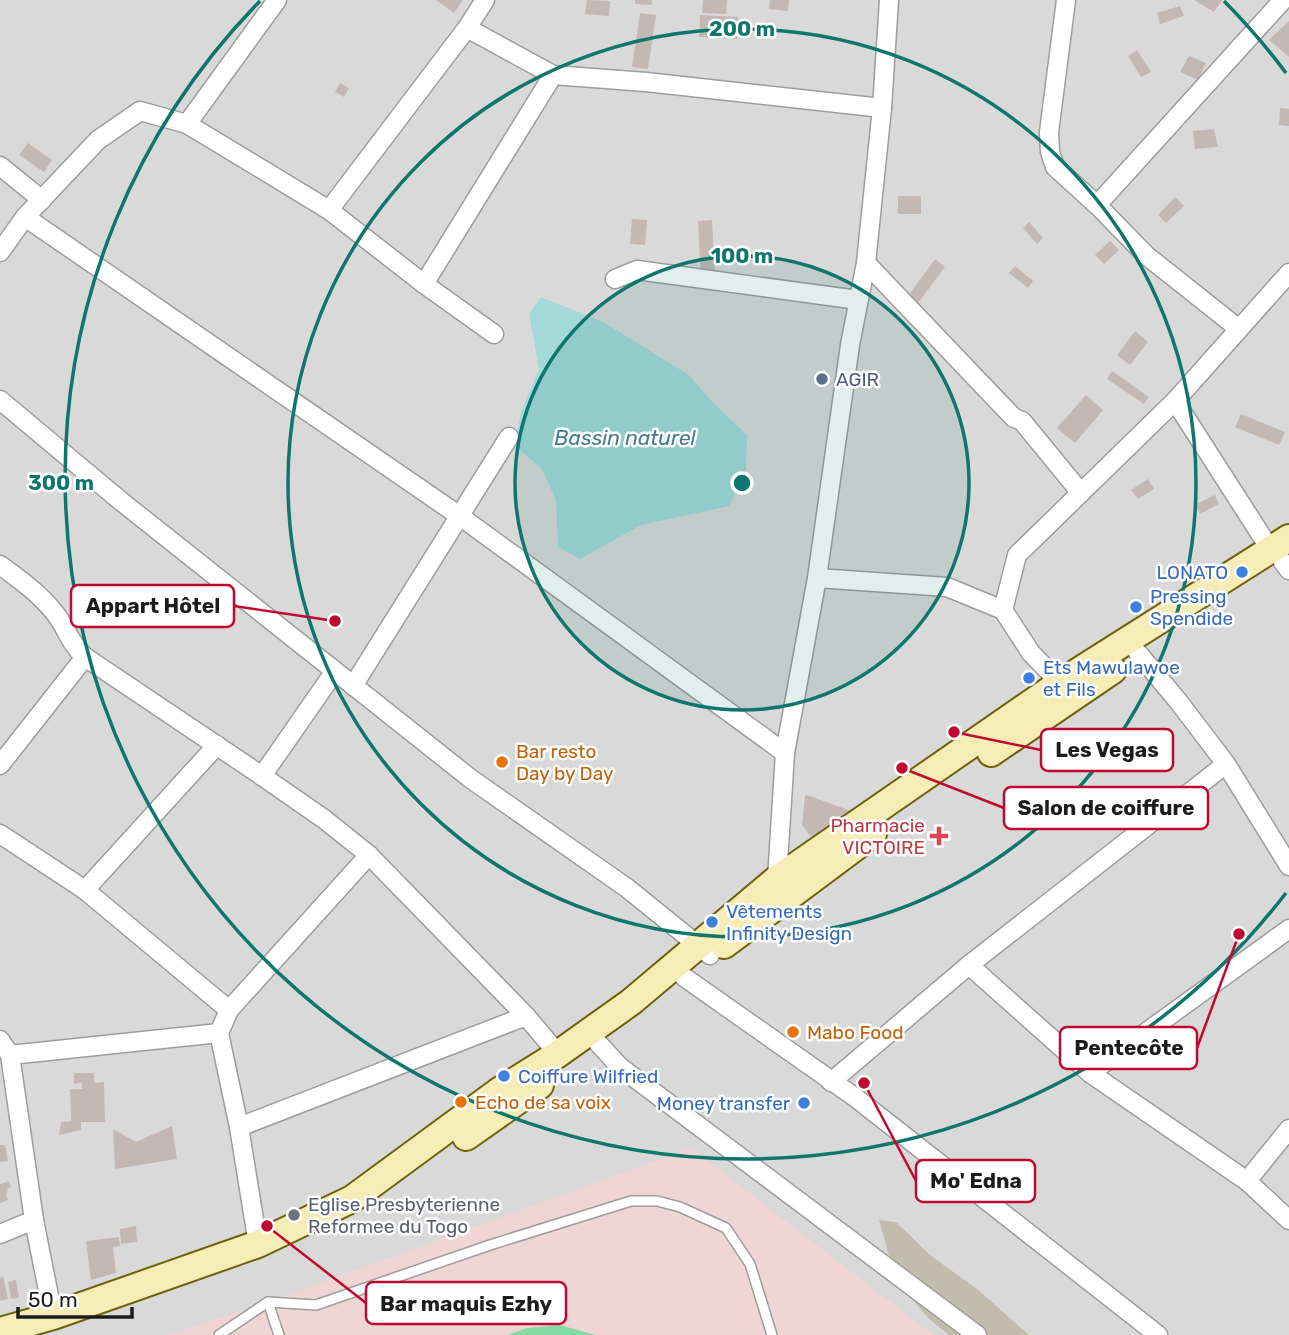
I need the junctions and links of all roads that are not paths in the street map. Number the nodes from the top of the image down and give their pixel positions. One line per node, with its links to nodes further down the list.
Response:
1 (277, 0): 9 (street)
2 (485, 0): 6 (street)
3 (889, 0): 8 (street)
4 (1066, 0): 12 (street)
5 (1283, 0): 12 (street)
6 (467, 28): 7 (street); 13 (street)
7 (553, 75): 8 (street); 19 (street)
8 (882, 108): 16 (street)
9 (187, 124): 11 (street); 13 (street)
10 (0, 166): 11 (street)
11 (42, 200): 14 (street)
12 (1097, 205): 21 (street)
13 (329, 210): 19 (street)
14 (25, 217): 15 (street); 27 (street)
15 (0, 252)
16 (866, 263): 20 (street); 26 (street)
17 (1289, 273): 21 (street)
18 (615, 279): 20 (street)
19 (424, 284): 22 (street)
20 (858, 300): 30 (street)
21 (1239, 329): 24 (street)
22 (494, 334)
23 (0, 400): 34 (street)
24 (1175, 401): 26 (street); 28 (street)
25 (509, 438): 27 (street)
26 (1081, 493): 31 (street)
27 (461, 517): 36 (street); 38 (street)
28 (1284, 556): 32 (main road); 35 (main road)
29 (0, 565): 33 (street)
30 (817, 578): 31 (street); 38 (street)
31 (1003, 610): 35 (street)
32 (1138, 653): 39 (street); 48 (main road)
33 (85, 657): 37 (street); 40 (street)
34 (335, 671): 36 (street); 41 (street)
35 (1060, 683): 45 (main road)
36 (353, 686): 48 (street)
37 (217, 745): 41 (street); 46 (street)
38 (785, 753): 45 (street)
39 (1226, 764): 44 (street); 49 (street)
40 (0, 765)
41 (262, 776): 43 (street)
42 (0, 834): 46 (street)
43 (369, 855): 51 (street); 52 (street)
44 (1289, 866)
45 (777, 879): 48 (main road)
46 (85, 890): 51 (street)
47 (1289, 929): 58 (street)
48 (704, 950): 50 (main road); 57 (main road)
49 (969, 965): 58 (street); 59 (street)
50 (684, 977): 55 (main road); 59 (street)
51 (229, 1010): 53 (street)
52 (526, 1016): 57 (street); 60 (street)
53 (219, 1033): 56 (street); 60 (street)
54 (0, 1040): 56 (street)
55 (598, 1043): 68 (main road); 73 (street)
56 (10, 1055): 63 (street)
57 (558, 1055): 66 (main road)
58 (1090, 1073): 62 (street)
59 (831, 1082): 74 (street)
60 (239, 1127): 66 (street)
61 (1289, 1129): 62 (street)
62 (1247, 1181): 64 (street)
63 (34, 1220): 65 (street); 68 (street)
64 (1289, 1220)
65 (0, 1234)
66 (258, 1244): 68 (main road)
67 (268, 1302): 70 (lane); 71 (lane); 72 (lane)
68 (51, 1325): 69 (main road)
69 (0, 1331)
70 (219, 1335)
71 (279, 1335)
72 (772, 1335)
73 (977, 1335)
74 (1158, 1335)

